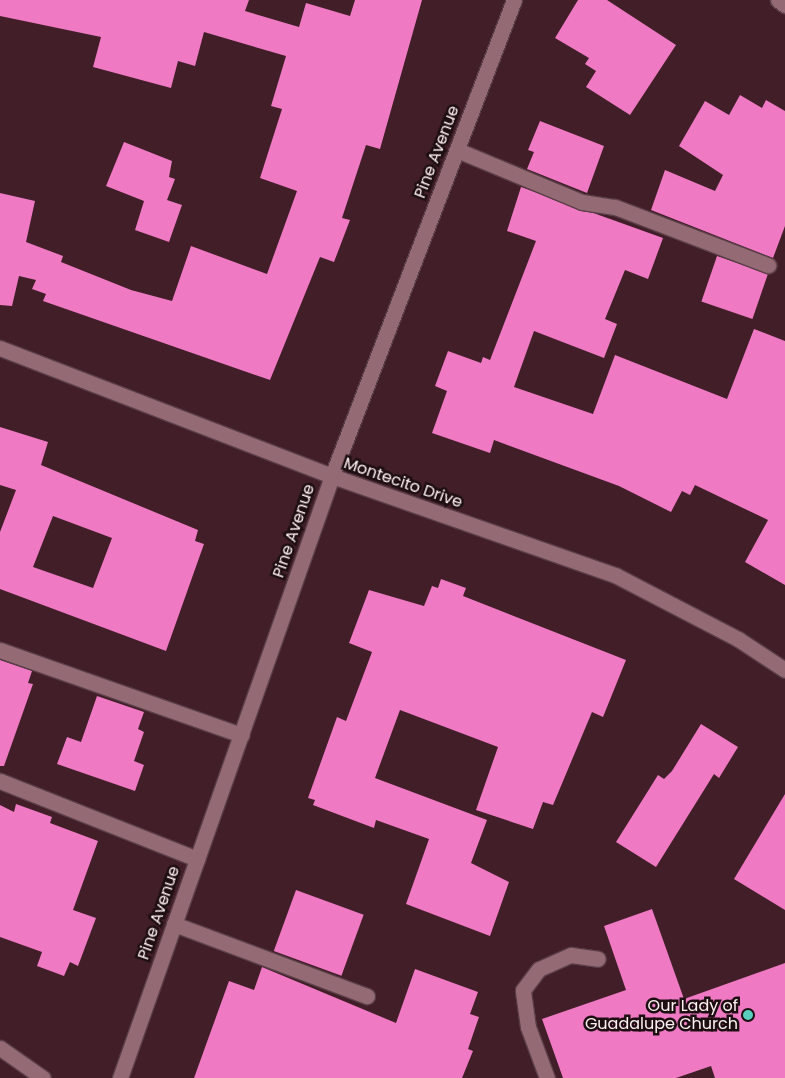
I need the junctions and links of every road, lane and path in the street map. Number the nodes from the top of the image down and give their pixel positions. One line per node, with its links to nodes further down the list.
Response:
1 (514, 0): 4 (street, Pine Avenue)
2 (778, 0): 3 (street)
3 (785, 5)
4 (457, 150): 5 (street); 7 (street, Pine Avenue)
5 (768, 266)
6 (0, 348): 7 (street, Montecito Drive)
7 (332, 476): 9 (street, Montecito Drive); 10 (street, Pine Avenue)
8 (0, 650): 10 (street)
9 (785, 670)
10 (241, 734): 12 (street, Pine Avenue)
11 (0, 781): 12 (street)
12 (197, 859): 13 (street, Pine Avenue)
13 (174, 924): 15 (street); 18 (street, Pine Avenue)
14 (598, 959): 19 (street)
15 (368, 996)
16 (0, 1048): 17 (street)
17 (43, 1078)
18 (120, 1078)
19 (547, 1078)

